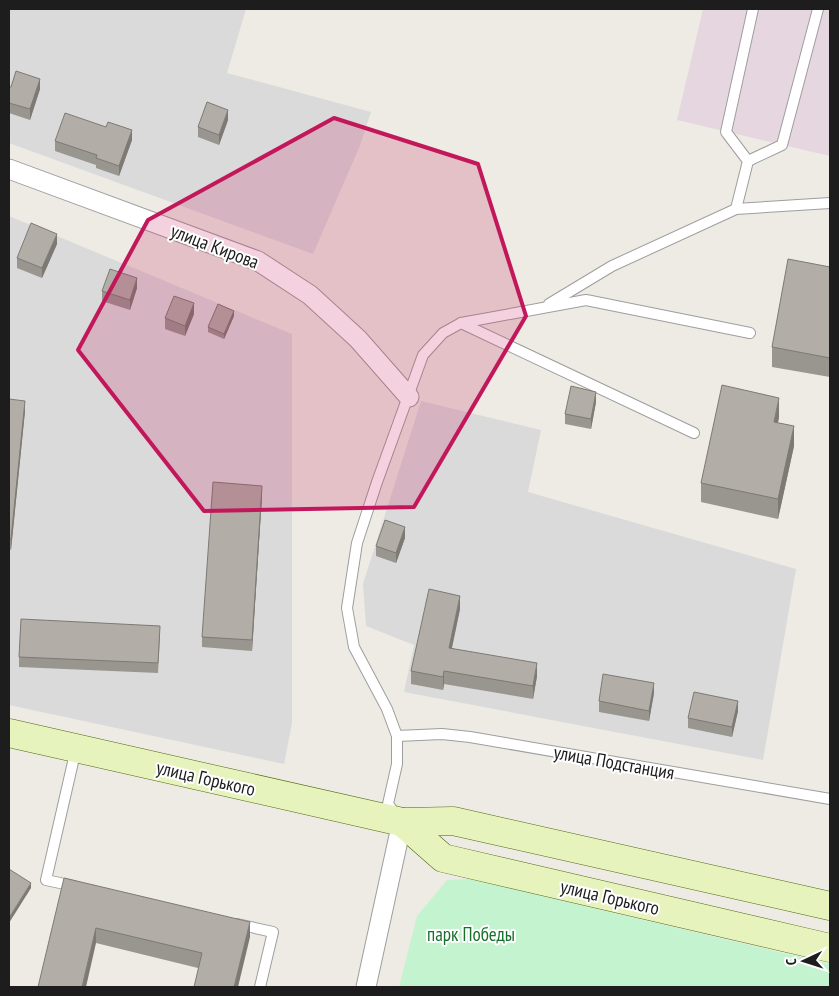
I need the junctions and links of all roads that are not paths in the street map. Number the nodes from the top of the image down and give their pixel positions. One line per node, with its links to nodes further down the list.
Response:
1 (753, 9): 3 (lane)
2 (818, 9): 3 (lane)
3 (748, 161): 6 (lane)
4 (9, 169): 10 (street, улица Кирова)
5 (830, 203): 6 (lane)
6 (736, 209): 7 (lane)
7 (542, 308): 8 (lane); 9 (lane)
8 (461, 323): 10 (lane); 11 (lane)
9 (750, 333)
10 (409, 396): 13 (lane)
11 (694, 433)
12 (9, 733): 14 (main road, улица Горького)
13 (397, 736): 15 (lane, улица Подстанция); 16 (lane)
14 (76, 748): 16 (main road, улица Горького); 17 (lane)
15 (830, 799)
16 (402, 822): 18 (main road, улица Горького); 20 (main road, улица Горького); 22 (street)
17 (84, 889)
18 (830, 906)
19 (226, 921): 21 (lane)
20 (830, 948)
21 (260, 987)
22 (366, 987)

